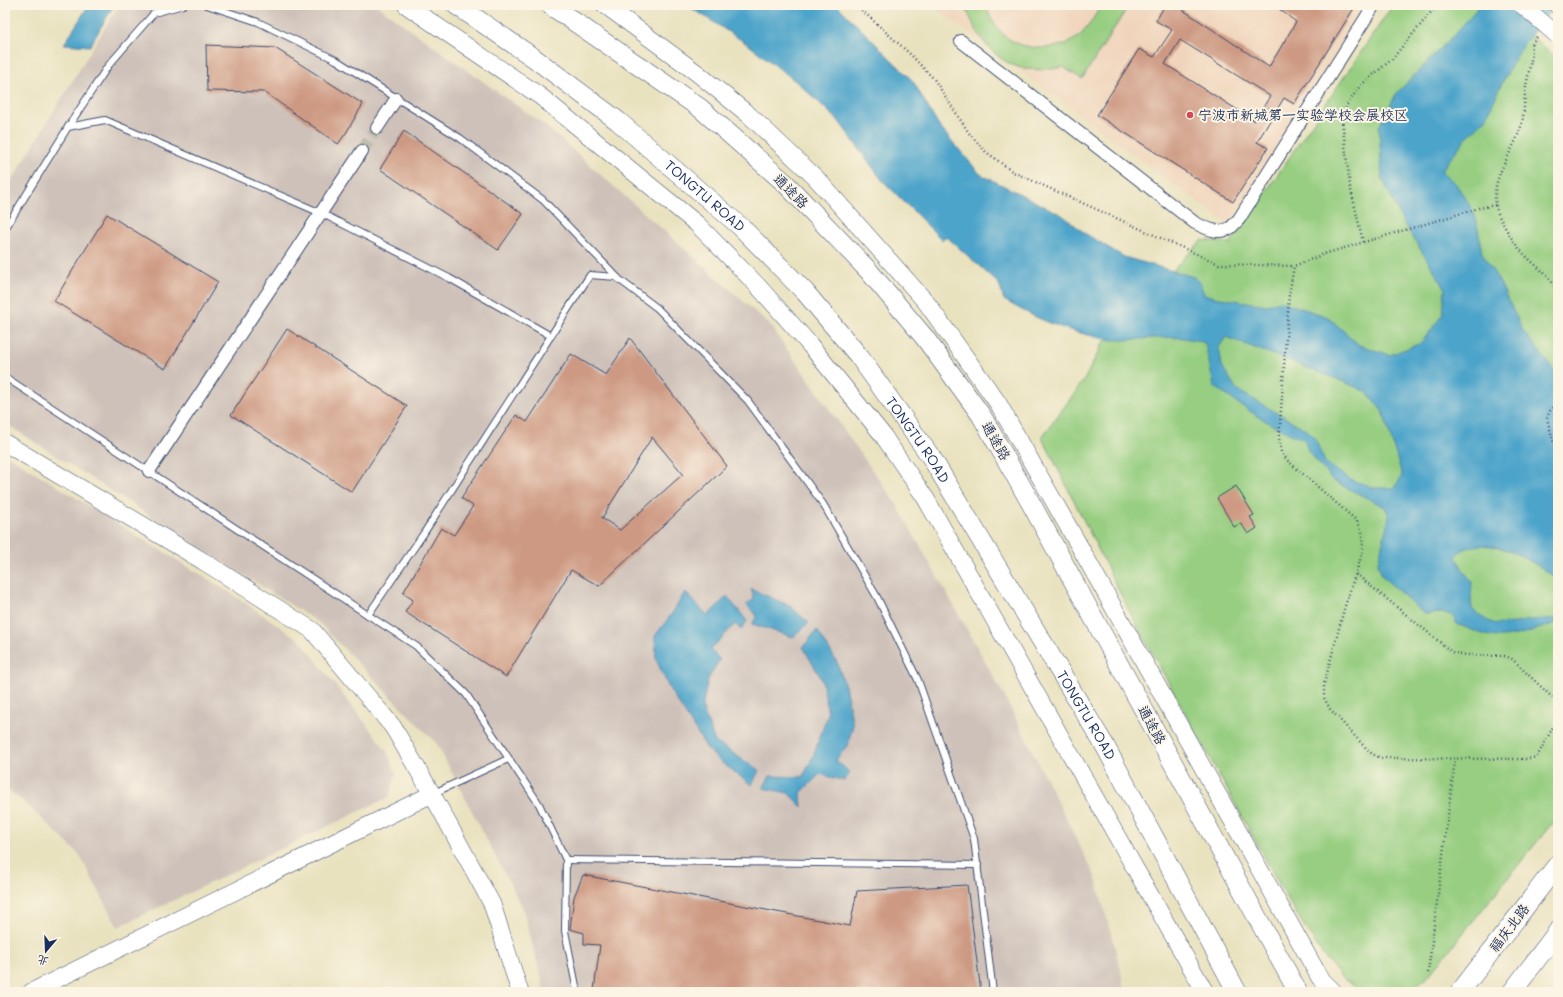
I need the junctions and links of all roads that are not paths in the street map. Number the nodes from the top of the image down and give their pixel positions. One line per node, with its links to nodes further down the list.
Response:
1 (183, 5): 12 (lane)
2 (207, 5): 11 (lane)
3 (406, 5): 34 (main road)
4 (456, 5): 35 (main road, TONGTU ROAD)
5 (550, 5): 36 (main road, 通途路)
6 (605, 5): 37 (main road)
7 (1374, 5): 10 (street)
8 (1522, 5): 9 (main road, bridge)
9 (1558, 35)
10 (961, 41)
11 (396, 99): 13 (street); 17 (lane)
12 (68, 127): 15 (lane); 16 (lane)
13 (377, 128)
14 (362, 151): 15 (street)
15 (321, 213): 18 (lane); 21 (street)
16 (5, 229)
17 (622, 282): 18 (lane); 27 (lane)
18 (551, 336): 22 (lane)
19 (5, 377): 21 (lane)
20 (5, 443): 24 (main road)
21 (149, 471): 22 (lane)
22 (368, 615): 23 (lane)
23 (508, 759): 24 (lane); 25 (lane)
24 (432, 794): 30 (main road); 31 (main road)
25 (566, 860): 27 (lane); 32 (lane)
26 (1558, 864): 29 (main road, 福庆北路)
27 (978, 866): 33 (lane)
28 (1558, 931): 39 (main road)
29 (1465, 986): 38 (main road)
30 (31, 992)
31 (520, 992)
32 (578, 992)
33 (993, 992)
34 (1205, 992)
35 (1237, 992)
36 (1298, 992)
37 (1333, 992)
38 (1448, 992)
39 (1512, 992)

